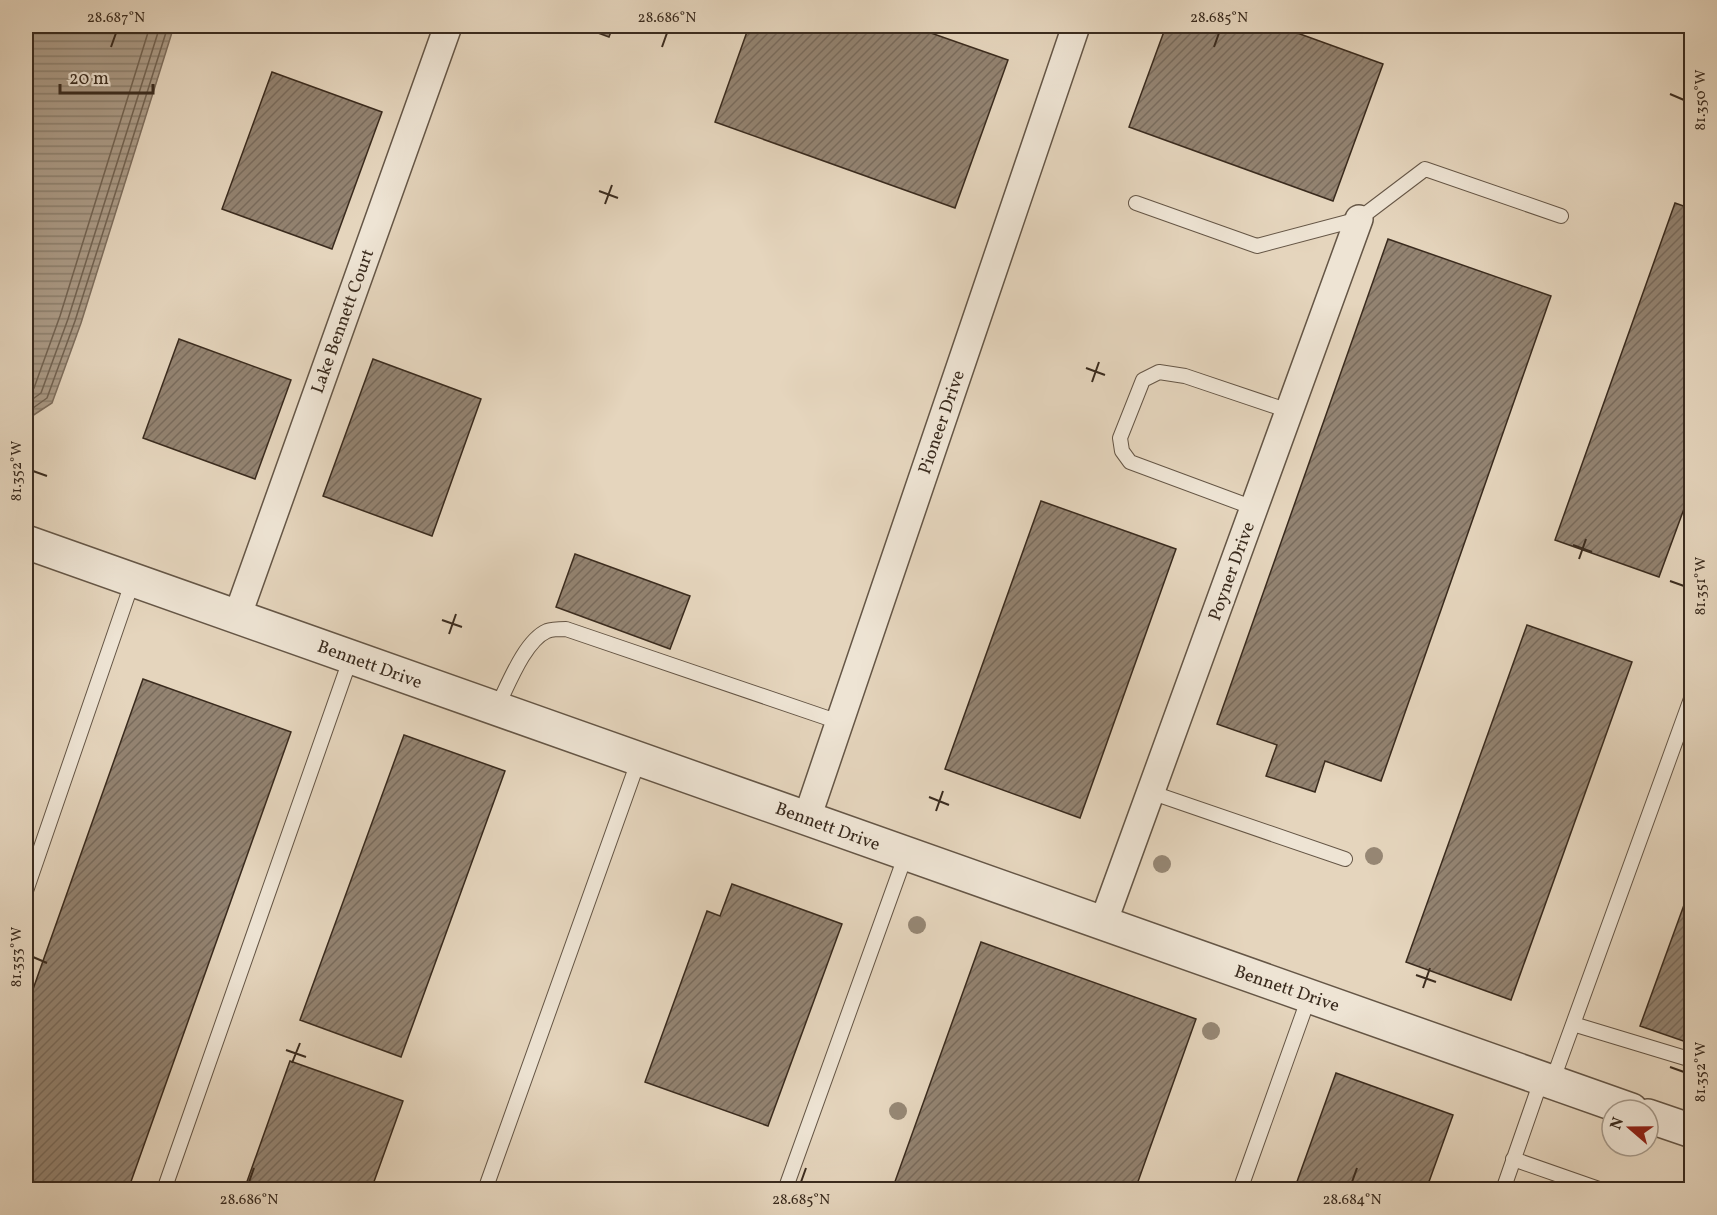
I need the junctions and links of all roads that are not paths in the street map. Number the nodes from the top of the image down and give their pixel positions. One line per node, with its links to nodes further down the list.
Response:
1 (448, 26): 10 (street, Lake Bennett Court)
2 (1076, 26): 14 (street, Pioneer Drive)
3 (1136, 203): 5 (lane)
4 (1562, 216): 5 (lane)
5 (1359, 219): 6 (street, Poyner Drive)
6 (1289, 411): 7 (street, Poyner Drive); 7 (lane)
7 (1254, 508): 16 (street, Poyner Drive)
8 (26, 542): 9 (street, Bennett Drive)
9 (133, 580): 10 (street, Bennett Drive); 20 (lane)
10 (237, 617): 11 (street, Bennett Drive)
11 (351, 657): 13 (street, Bennett Drive); 30 (lane)
12 (1692, 696): 23 (lane)
13 (496, 709): 14 (lane); 15 (street, Bennett Drive)
14 (839, 722): 17 (street, Pioneer Drive)
15 (639, 759): 17 (street, Bennett Drive); 31 (lane)
16 (1150, 792): 19 (lane); 21 (street, Poyner Drive)
17 (807, 818): 18 (street, Bennett Drive)
18 (906, 854): 21 (street, Bennett Drive); 32 (lane)
19 (1345, 859)
20 (26, 891)
21 (1103, 923): 22 (street, Bennett Drive)
22 (1309, 996): 25 (street, Bennett Drive); 33 (lane)
23 (1573, 1024): 24 (lane); 25 (lane)
24 (1692, 1060)
25 (1547, 1080): 26 (street, Bennett Drive); 29 (lane)
26 (1600, 1099)
27 (1660, 1120): 28 (street)
28 (1692, 1131)
29 (1513, 1159): 34 (lane); 35 (lane)
30 (164, 1190)
31 (485, 1190)
32 (785, 1190)
33 (1240, 1190)
34 (1503, 1190)
35 (1602, 1190)

